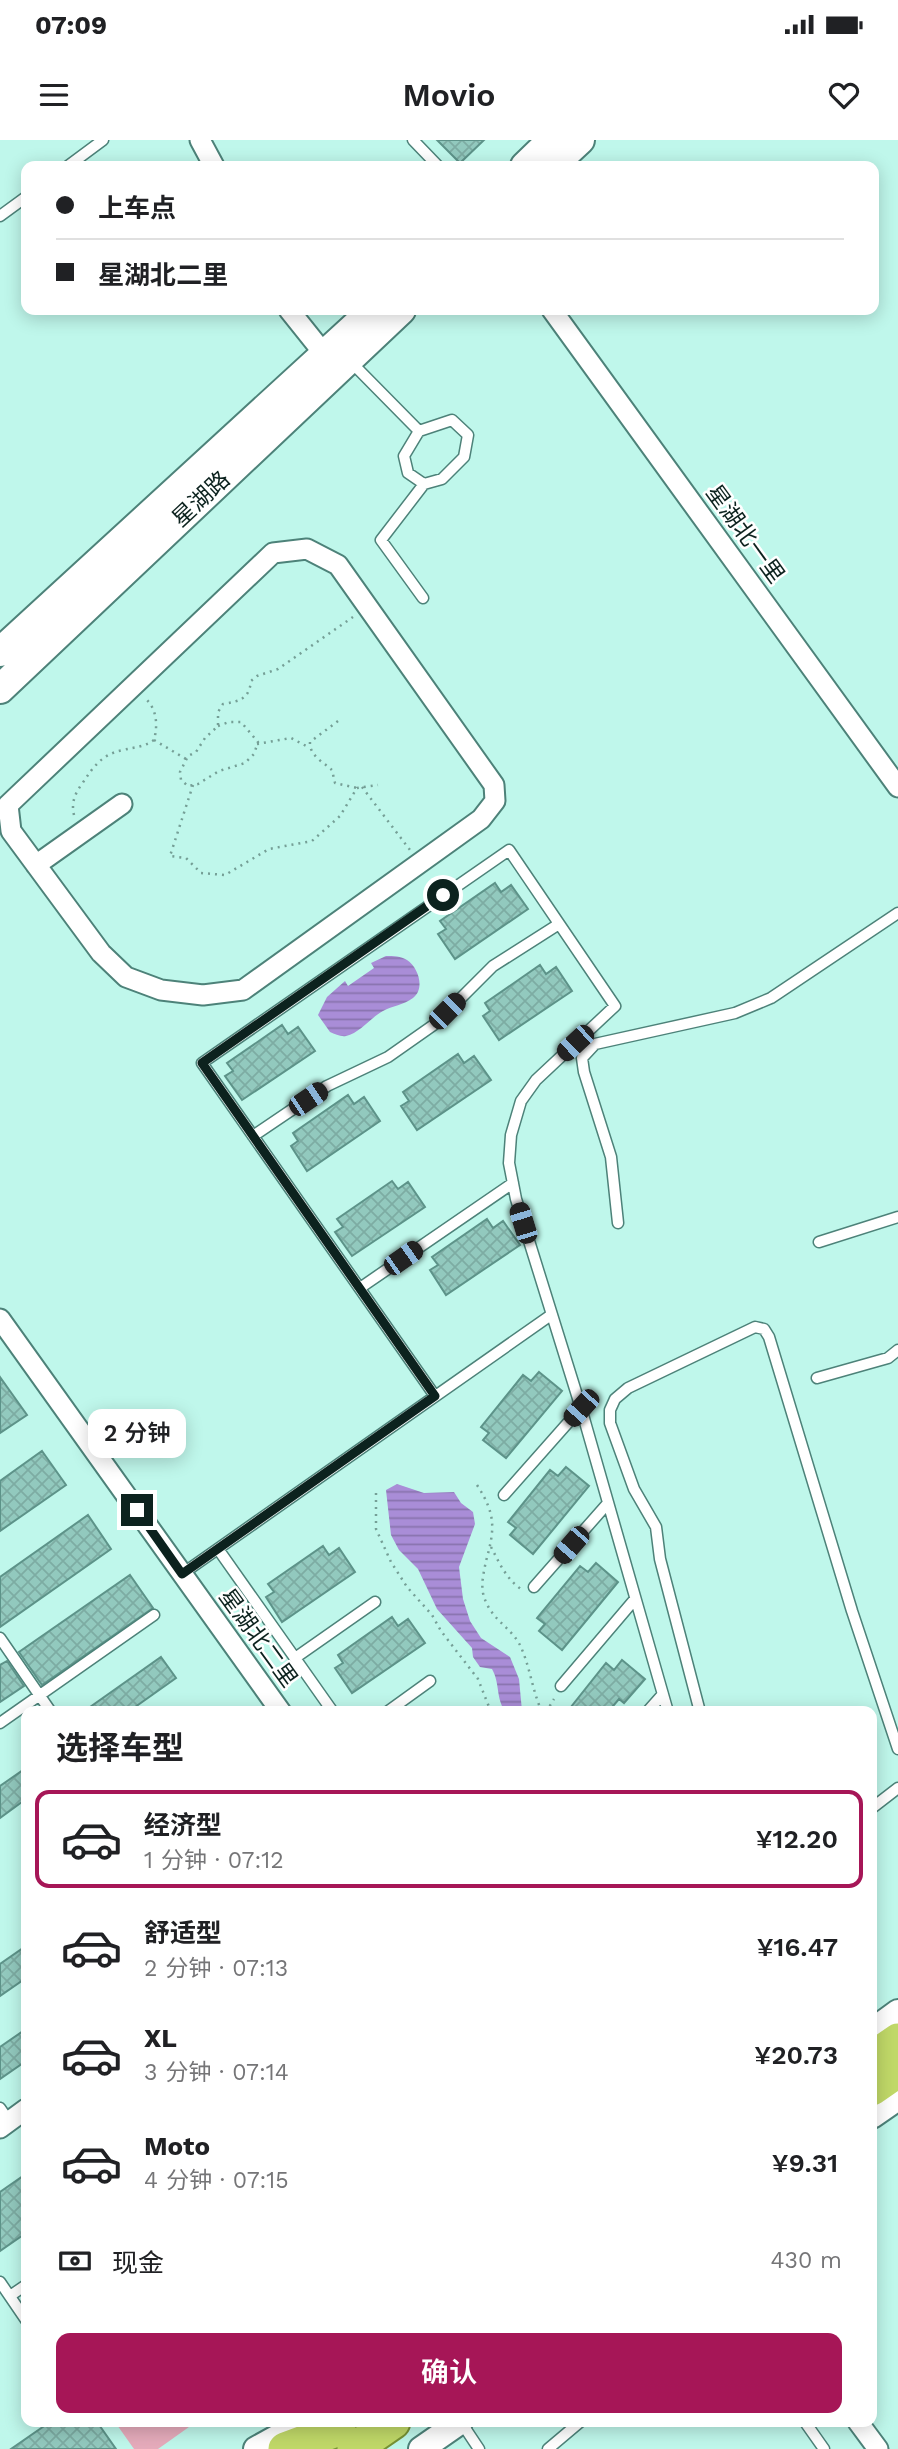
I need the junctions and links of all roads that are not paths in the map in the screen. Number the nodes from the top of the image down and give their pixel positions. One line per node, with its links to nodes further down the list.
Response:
1 (103, 140): 6 (lane)
2 (200, 140): 7 (street)
3 (413, 140): 8 (lane)
4 (552, 140): 9 (main road)
5 (580, 140): 10 (main road)
6 (75, 161)
7 (211, 161)
8 (433, 161)
9 (530, 161)
10 (557, 161)
11 (21, 201): 12 (lane)
12 (0, 216)
13 (294, 315): 17 (street)
14 (369, 315): 17 (main road, 星湖路)
15 (394, 315): 17 (main road, 星湖路)
16 (556, 315): 23 (street, 星湖北一里)
17 (337, 357): 18 (lane); 21 (main road, 星湖路); 22 (main road, 星湖路)
18 (419, 431): 19 (lane); 19 (lane)
19 (424, 484): 20 (lane)
20 (423, 598)
21 (0, 652)
22 (0, 689)
23 (898, 787)
24 (122, 804): 25 (street)
25 (36, 865): 25 (street)
26 (898, 914): 31 (lane)
27 (559, 924): 28 (lane); 28 (lane); 29 (lane)
28 (253, 1136): 33 (lane)
29 (513, 1182): 33 (lane); 34 (lane)
30 (898, 1217): 32 (lane)
31 (618, 1223)
32 (819, 1242)
33 (360, 1288): 38 (lane)
34 (551, 1315): 38 (lane); 39 (lane)
35 (0, 1320): 43 (street, 星湖北二里)
36 (898, 1350): 37 (lane)
37 (817, 1378)
38 (435, 1396): 42 (lane)
39 (581, 1408): 40 (lane); 41 (lane)
40 (504, 1495)
41 (608, 1503): 44 (lane); 45 (lane)
42 (218, 1549): 43 (lane); 49 (lane)
43 (182, 1574): 56 (street, 星湖北二里)
44 (534, 1587)
45 (635, 1599): 51 (lane); 52 (lane)
46 (375, 1602): 49 (lane)
47 (155, 1615): 53 (lane)
48 (0, 1638): 53 (lane)
49 (295, 1658): 57 (lane)
50 (430, 1681): 58 (lane)
51 (561, 1686)
52 (663, 1694): 59 (lane); 60 (lane)
53 (40, 1696): 54 (lane); 55 (lane)
54 (25, 1706)
55 (47, 1706)
56 (277, 1706)
57 (329, 1706)
58 (395, 1706)
59 (652, 1706)
60 (666, 1706)
61 (698, 1706): 64 (lane)
62 (21, 1709): 63 (lane)
63 (0, 1723)
64 (898, 1749)
65 (898, 1787): 66 (lane)
66 (877, 1804)
67 (898, 2012): 68 (street)
68 (877, 2027)
69 (898, 2040): 70 (highway)
70 (877, 2055)
71 (898, 2071): 72 (highway)
72 (877, 2086)
73 (898, 2098): 75 (street)
74 (21, 2111): 76 (street)
75 (877, 2113)
76 (3, 2119)
77 (0, 2282): 79 (lane)
78 (21, 2288): 79 (lane)
79 (10, 2296): 80 (lane)
80 (21, 2312)
81 (296, 2427): 89 (street)
82 (372, 2427): 88 (highway)
83 (453, 2427): 92 (street)
84 (464, 2427): 93 (lane)
85 (574, 2427): 94 (lane)
86 (809, 2427): 95 (lane)
87 (862, 2427): 96 (street)
88 (347, 2433): 90 (highway); 91 (highway)
89 (256, 2449)
90 (285, 2449)
91 (310, 2449)
92 (421, 2449)
93 (479, 2449)
94 (548, 2449)
95 (824, 2449)
96 (878, 2449)

